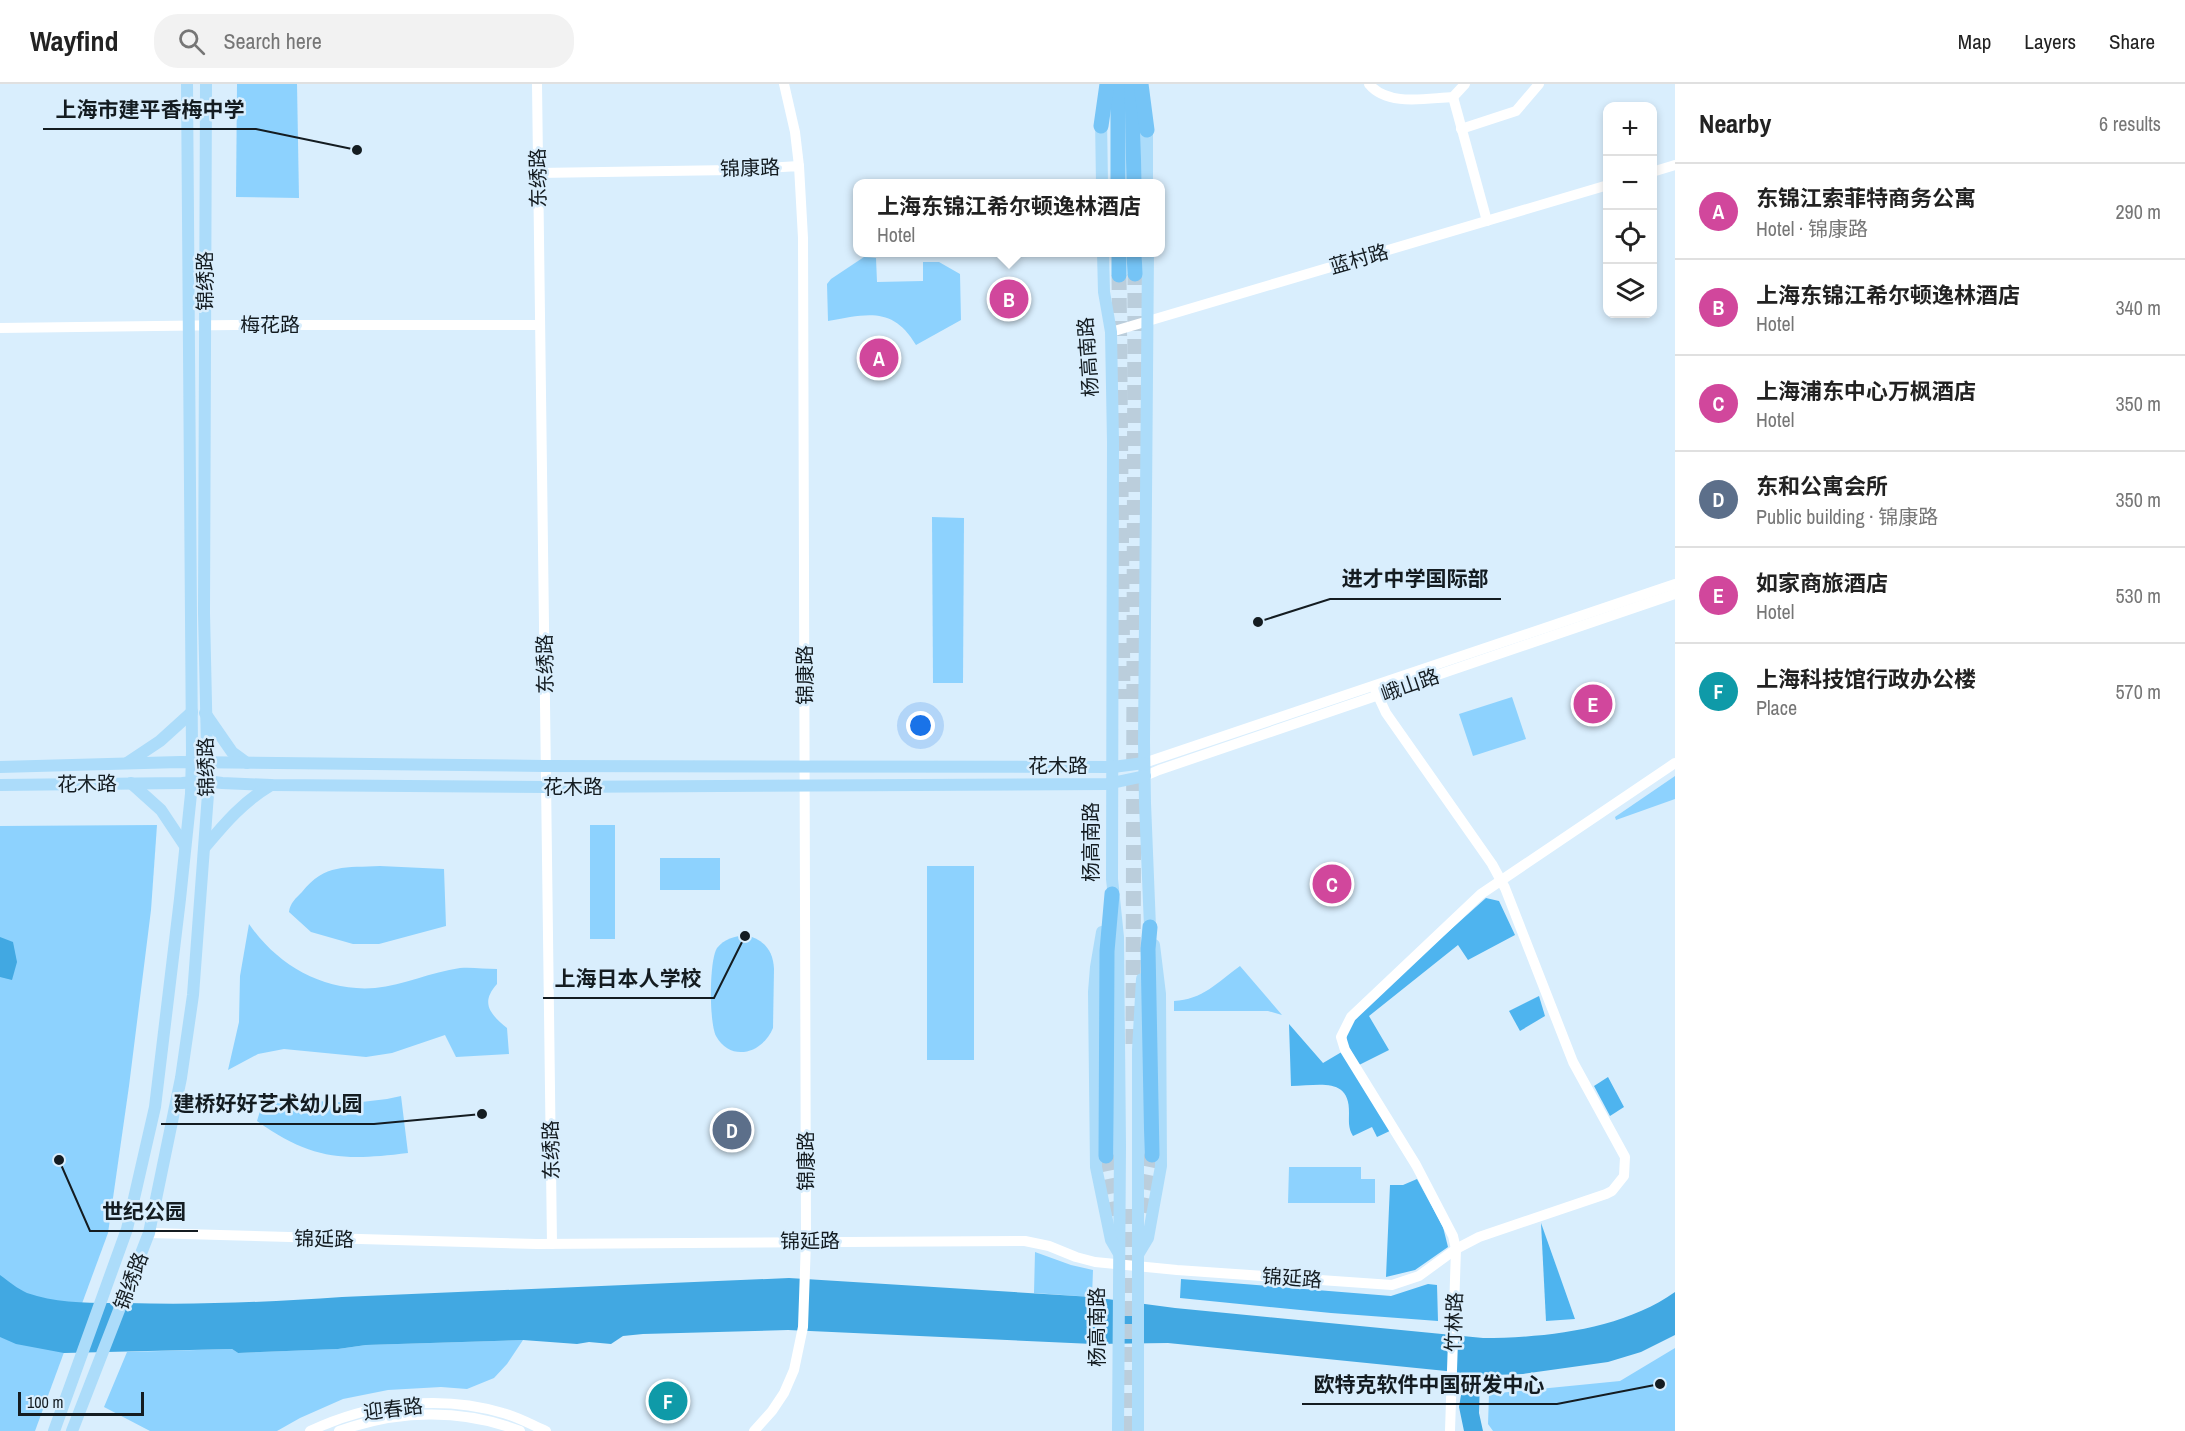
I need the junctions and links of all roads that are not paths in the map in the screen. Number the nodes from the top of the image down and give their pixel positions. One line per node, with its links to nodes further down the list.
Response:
1 (187, 84): 36 (main road, 锦绣路)
2 (206, 84): 37 (main road, 锦绣路)
3 (537, 84): 21 (street, 东绣路)
4 (784, 84): 19 (street)
5 (1100, 84): 15 (main road)
6 (1107, 84): 15 (highway)
7 (1118, 84): 23 (highway)
8 (1132, 84): 24 (highway)
9 (1141, 84): 17 (highway)
10 (1148, 84): 17 (main road)
11 (1369, 84): 14 (street)
12 (1465, 84): 14 (street)
13 (1539, 84): 16 (street)
14 (1453, 98): 16 (street)
15 (1101, 126): 22 (main road)
16 (1461, 129): 27 (street)
17 (1147, 130): 25 (main road)
18 (1675, 165): 20 (street)
19 (799, 166): 21 (street, 锦康路); 52 (street, 锦康路)
20 (1657, 171)
21 (538, 173): 35 (street, 东绣路)
22 (1102, 179)
23 (1119, 179)
24 (1134, 179)
25 (1147, 179)
26 (1603, 186): 27 (street, 蓝村路)
27 (1487, 221): 34 (street, 蓝村路)
28 (1103, 257): 39 (main road, 杨高南路)
29 (1119, 257): 33 (highway)
30 (1134, 257): 32 (highway)
31 (1149, 257): 34 (main road)
32 (1135, 274)
33 (1119, 275)
34 (1148, 321): 39 (street, 蓝村路); 54 (main road)
35 (540, 325): 37 (street, 梅花路); 50 (street, 东绣路)
36 (188, 326): 37 (street, 梅花路); 38 (street, 梅花路); 43 (main road, 锦绣路)
37 (206, 326): 44 (main road, 锦绣路)
38 (0, 328)
39 (1111, 332): 53 (main road, 杨高南路)
40 (1675, 584): 42 (street, 峨山路)
41 (1675, 594): 42 (street, 峨山路)
42 (1376, 691): 54 (street, 峨山路); 65 (street)
43 (192, 712): 46 (main road); 47 (main road, 锦绣路)
44 (206, 713): 45 (main road, 锦绣路); 49 (main road)
45 (207, 762): 47 (main road, 花木路); 49 (main road, 花木路); 55 (main road, 锦绣路)
46 (126, 763): 47 (main road, 花木路); 51 (main road, 花木路)
47 (191, 763): 56 (main road, 锦绣路)
48 (1675, 763): 65 (street)
49 (248, 764): 50 (main road, 花木路)
50 (545, 766): 52 (main road, 花木路); 62 (street, 东绣路)
51 (0, 767)
52 (805, 767): 53 (main road, 花木路); 61 (street, 锦康路)
53 (1113, 767): 54 (main road, 花木路); 58 (main road, 杨高南路)
54 (1145, 770): 58 (main road, 花木路); 67 (main road)
55 (207, 781): 56 (main road, 花木路); 60 (main road, 花木路); 64 (main road, 锦绣路)
56 (191, 782): 57 (main road, 花木路); 63 (main road, 锦绣路)
57 (131, 783): 59 (main road, 花木路); 63 (main road)
58 (1113, 783): 61 (main road, 花木路); 66 (main road, 杨高南路)
59 (0, 785)
60 (271, 785): 62 (main road, 花木路); 64 (main road)
61 (805, 786): 62 (main road, 花木路); 71 (street, 锦康路)
62 (547, 787): 72 (street, 东绣路)
63 (185, 846): 76 (main road, 锦绣路)
64 (205, 847): 70 (main road, 锦绣路)
65 (1501, 879): 73 (street, 竹林路); 73 (street, 锦延路)
66 (1112, 894): 69 (highway); 74 (main road, 杨高南路); 74 (main road)
67 (1150, 927): 68 (highway); 75 (main road); 75 (main road)
68 (1152, 1155)
69 (1106, 1156)
70 (150, 1233): 72 (street, 锦延路); 77 (main road, 锦绣路)
71 (806, 1241): 72 (street, 锦延路); 73 (street, 锦延路); 82 (street, 锦康路)
72 (552, 1244)
73 (1456, 1250): 85 (street, 竹林路)
74 (1119, 1252): 83 (main road, 杨高南路)
75 (1138, 1254): 84 (main road)
76 (54, 1431)
77 (72, 1431)
78 (310, 1431): 81 (street, 迎春路)
79 (339, 1431): 80 (street, 迎春路)
80 (520, 1431)
81 (546, 1431)
82 (754, 1431)
83 (1118, 1431)
84 (1138, 1431)
85 (1450, 1431)

